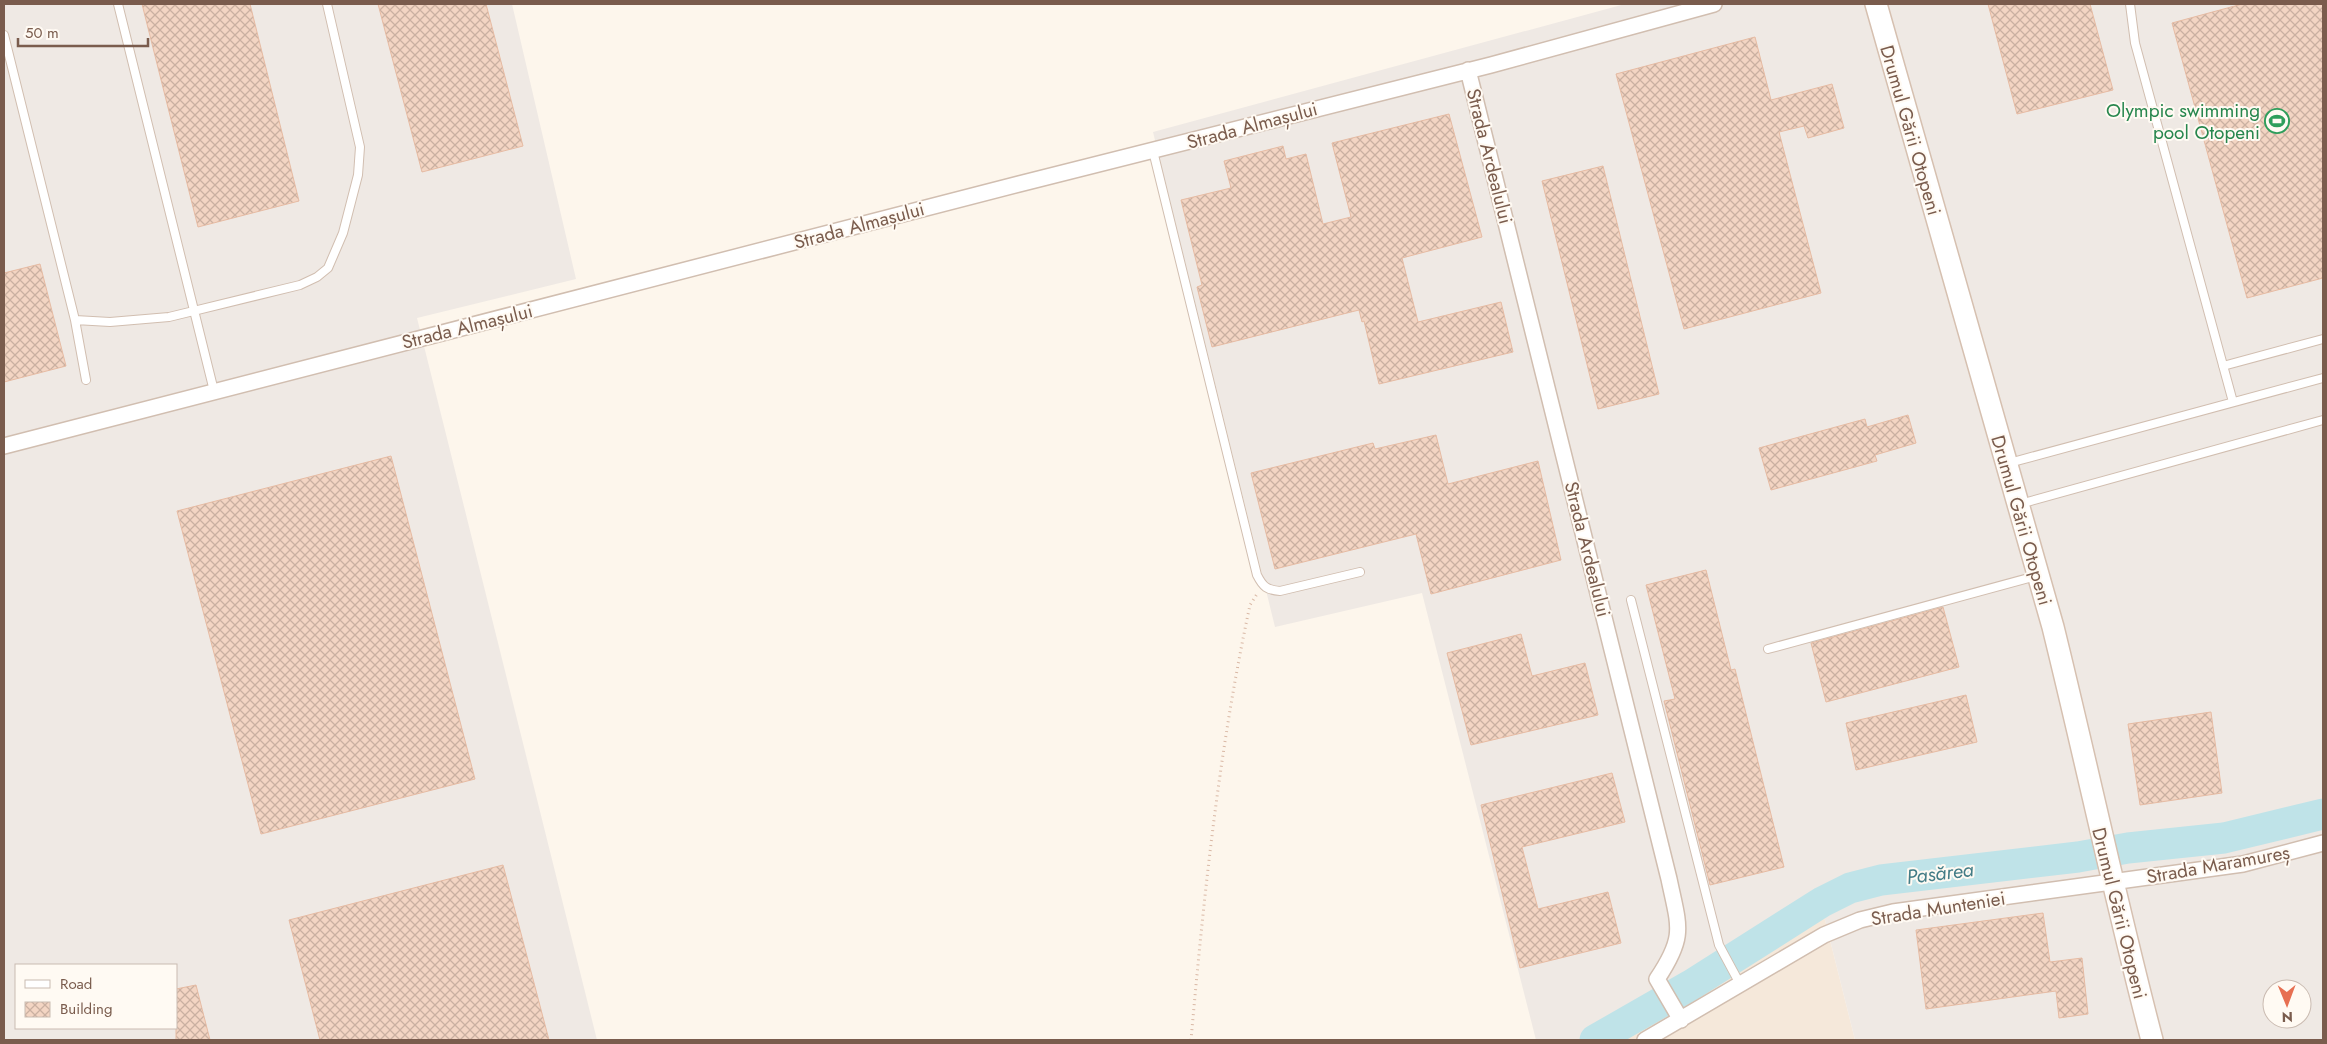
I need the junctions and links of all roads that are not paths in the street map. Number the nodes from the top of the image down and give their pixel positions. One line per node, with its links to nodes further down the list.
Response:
1 (118, 4): 9 (lane)
2 (327, 4): 9 (lane)
3 (1714, 4): 7 (street, Strada Almașului)
4 (1876, 4): 19 (main road, Drumul Gării Otopeni)
5 (2130, 4): 12 (lane)
6 (4, 35): 10 (lane)
7 (1468, 70): 8 (street, Strada Almașului); 28 (street, Strada Ardealului)
8 (1153, 151): 15 (street, Strada Almașului); 21 (lane)
9 (194, 311): 10 (lane); 15 (lane)
10 (75, 320): 14 (lane)
11 (2323, 339): 12 (lane)
12 (2223, 366): 16 (lane)
13 (2323, 378): 16 (lane)
14 (86, 380)
15 (214, 391): 18 (street, Strada Almașului)
16 (2233, 402): 19 (lane)
17 (2323, 420): 20 (lane)
18 (4, 446)
19 (2006, 464): 20 (main road, Drumul Gării Otopeni)
20 (2018, 504): 22 (main road, Drumul Gării Otopeni)
21 (1360, 572)
22 (2038, 575): 24 (lane); 26 (main road, Drumul Gării Otopeni)
23 (1631, 600): 27 (lane)
24 (1768, 649)
25 (2323, 843): 26 (street, Strada Maramureș)
26 (2112, 883): 27 (street, Strada Munteniei); 30 (main road, Drumul Gării Otopeni)
27 (1736, 978): 28 (street, Strada Munteniei)
28 (1678, 1015): 29 (street, Strada Munteniei)
29 (1645, 1040)
30 (2152, 1040)

